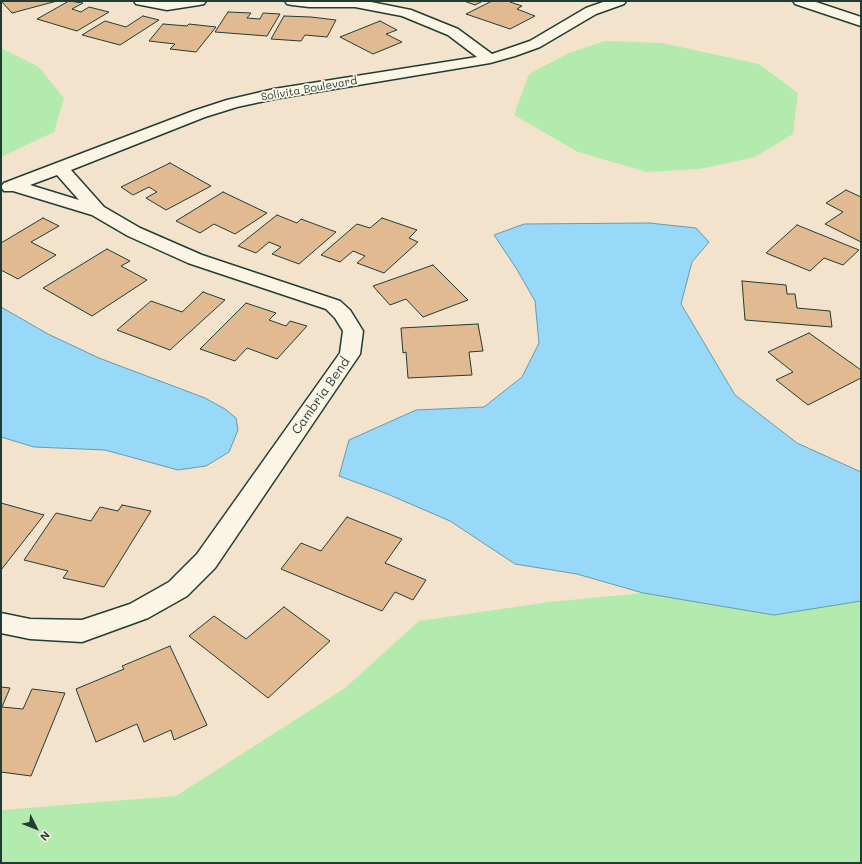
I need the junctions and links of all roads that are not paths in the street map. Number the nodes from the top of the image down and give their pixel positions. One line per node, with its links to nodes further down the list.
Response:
1 (141, 1): 2 (street)
2 (199, 1)
3 (292, 1): 7 (street)
4 (619, 1): 10 (street, Solivita Boulevard)
5 (800, 1): 6 (street)
6 (861, 22)
7 (431, 24): 8 (street); 10 (street)
8 (442, 42)
9 (454, 52): 11 (street)
10 (490, 59): 11 (street, Solivita Boulevard)
11 (466, 63): 12 (street, Solivita Boulevard)
12 (60, 168): 13 (street, Solivita Boulevard); 14 (street)
13 (7, 188): 14 (street, Cambria Bend)
14 (98, 211): 15 (street, Cambria Bend)
15 (1, 623)

